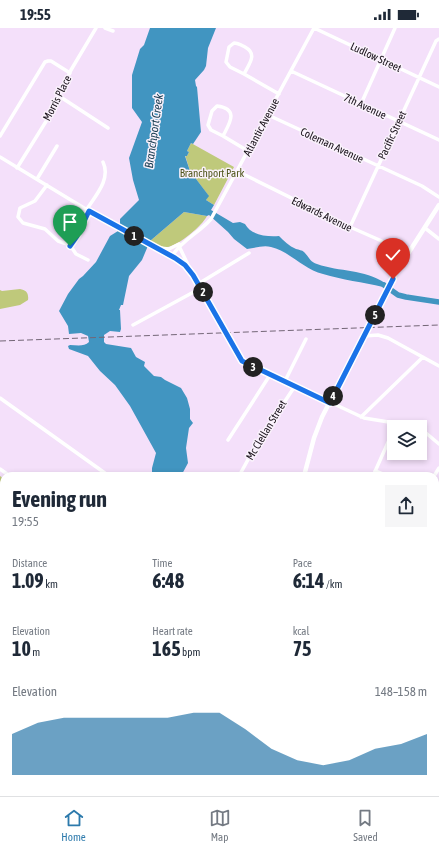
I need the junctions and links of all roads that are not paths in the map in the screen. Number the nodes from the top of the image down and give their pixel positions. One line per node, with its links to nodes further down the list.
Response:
1 (96, 28): 9 (street, Morris Place)
2 (105, 28): 5 (street)
3 (314, 28): 7 (street, Ludlow Street); 8 (street, Atlantic Avenue)
4 (395, 28): 7 (street)
5 (113, 31)
6 (439, 39): 11 (street, Pacific Street)
7 (381, 59): 11 (street, Ludlow Street); 15 (street)
8 (291, 71): 13 (street, Atlantic Avenue); 15 (street, 7th Avenue)
9 (70, 73): 14 (street, Morris Place); 19 (street)
10 (244, 74): 10 (street); 13 (street)
11 (419, 77): 12 (street, Ludlow Street); 17 (street, Pacific Street)
12 (439, 87)
13 (279, 94): 16 (street, Atlantic Avenue)
14 (59, 96): 18 (street); 28 (street, Morris Place)
15 (361, 104): 17 (street, 7th Avenue)
16 (268, 115): 23 (street, Atlantic Avenue); 27 (street, Coleman Avenue)
17 (399, 122): 21 (street, 7th Avenue); 27 (street, Pacific Street)
18 (108, 128)
19 (0, 136)
20 (223, 136): 20 (street); 23 (street)
21 (439, 140)
22 (57, 146): 30 (street)
23 (248, 151): 29 (street, Atlantic Avenue)
24 (1, 158): 26 (street); 28 (street)
25 (103, 162): 34 (street)
26 (0, 163)
27 (378, 166): 32 (street, Coleman Avenue); 35 (street, Pacific Street)
28 (17, 168): 30 (street)
29 (237, 171): 35 (street, Edwards Avenue); 38 (street, Atlantic Avenue)
30 (38, 179): 31 (street)
31 (46, 185): 34 (street); 39 (street)
32 (439, 197)
33 (439, 205): 36 (main road)
34 (88, 210): 39 (street); 41 (street)
35 (350, 227): 43 (street, Edwards Avenue)
36 (425, 228): 37 (street); 43 (main road)
37 (439, 239)
38 (185, 240): 40 (street, Atlantic Avenue); 41 (street)
39 (70, 246): 45 (street)
40 (179, 246): 44 (street, Atlantic Avenue); 46 (street)
41 (155, 247): 44 (street)
42 (249, 253): 47 (street)
43 (408, 253): 50 (main road)
44 (172, 256): 46 (street)
45 (88, 260)
46 (193, 275): 47 (street)
47 (198, 284): 48 (street)
48 (201, 288): 49 (street); 54 (street)
49 (133, 325)
50 (364, 336): 52 (street); 58 (main road)
51 (306, 339): 55 (street)
52 (423, 357): 53 (street); 59 (street)
53 (439, 366)
54 (270, 375): 55 (street); 62 (street)
55 (285, 381): 56 (street)
56 (295, 386): 58 (street); 67 (street, Mc Clellan Street)
57 (0, 398): 66 (street)
58 (330, 403): 59 (street); 68 (main road)
59 (361, 416): 60 (street)
60 (387, 424)
61 (427, 433): 64 (street)
62 (228, 440)
63 (387, 444): 65 (street)
64 (439, 444)
65 (375, 471)
66 (103, 472)
67 (241, 472)
68 (305, 472)

